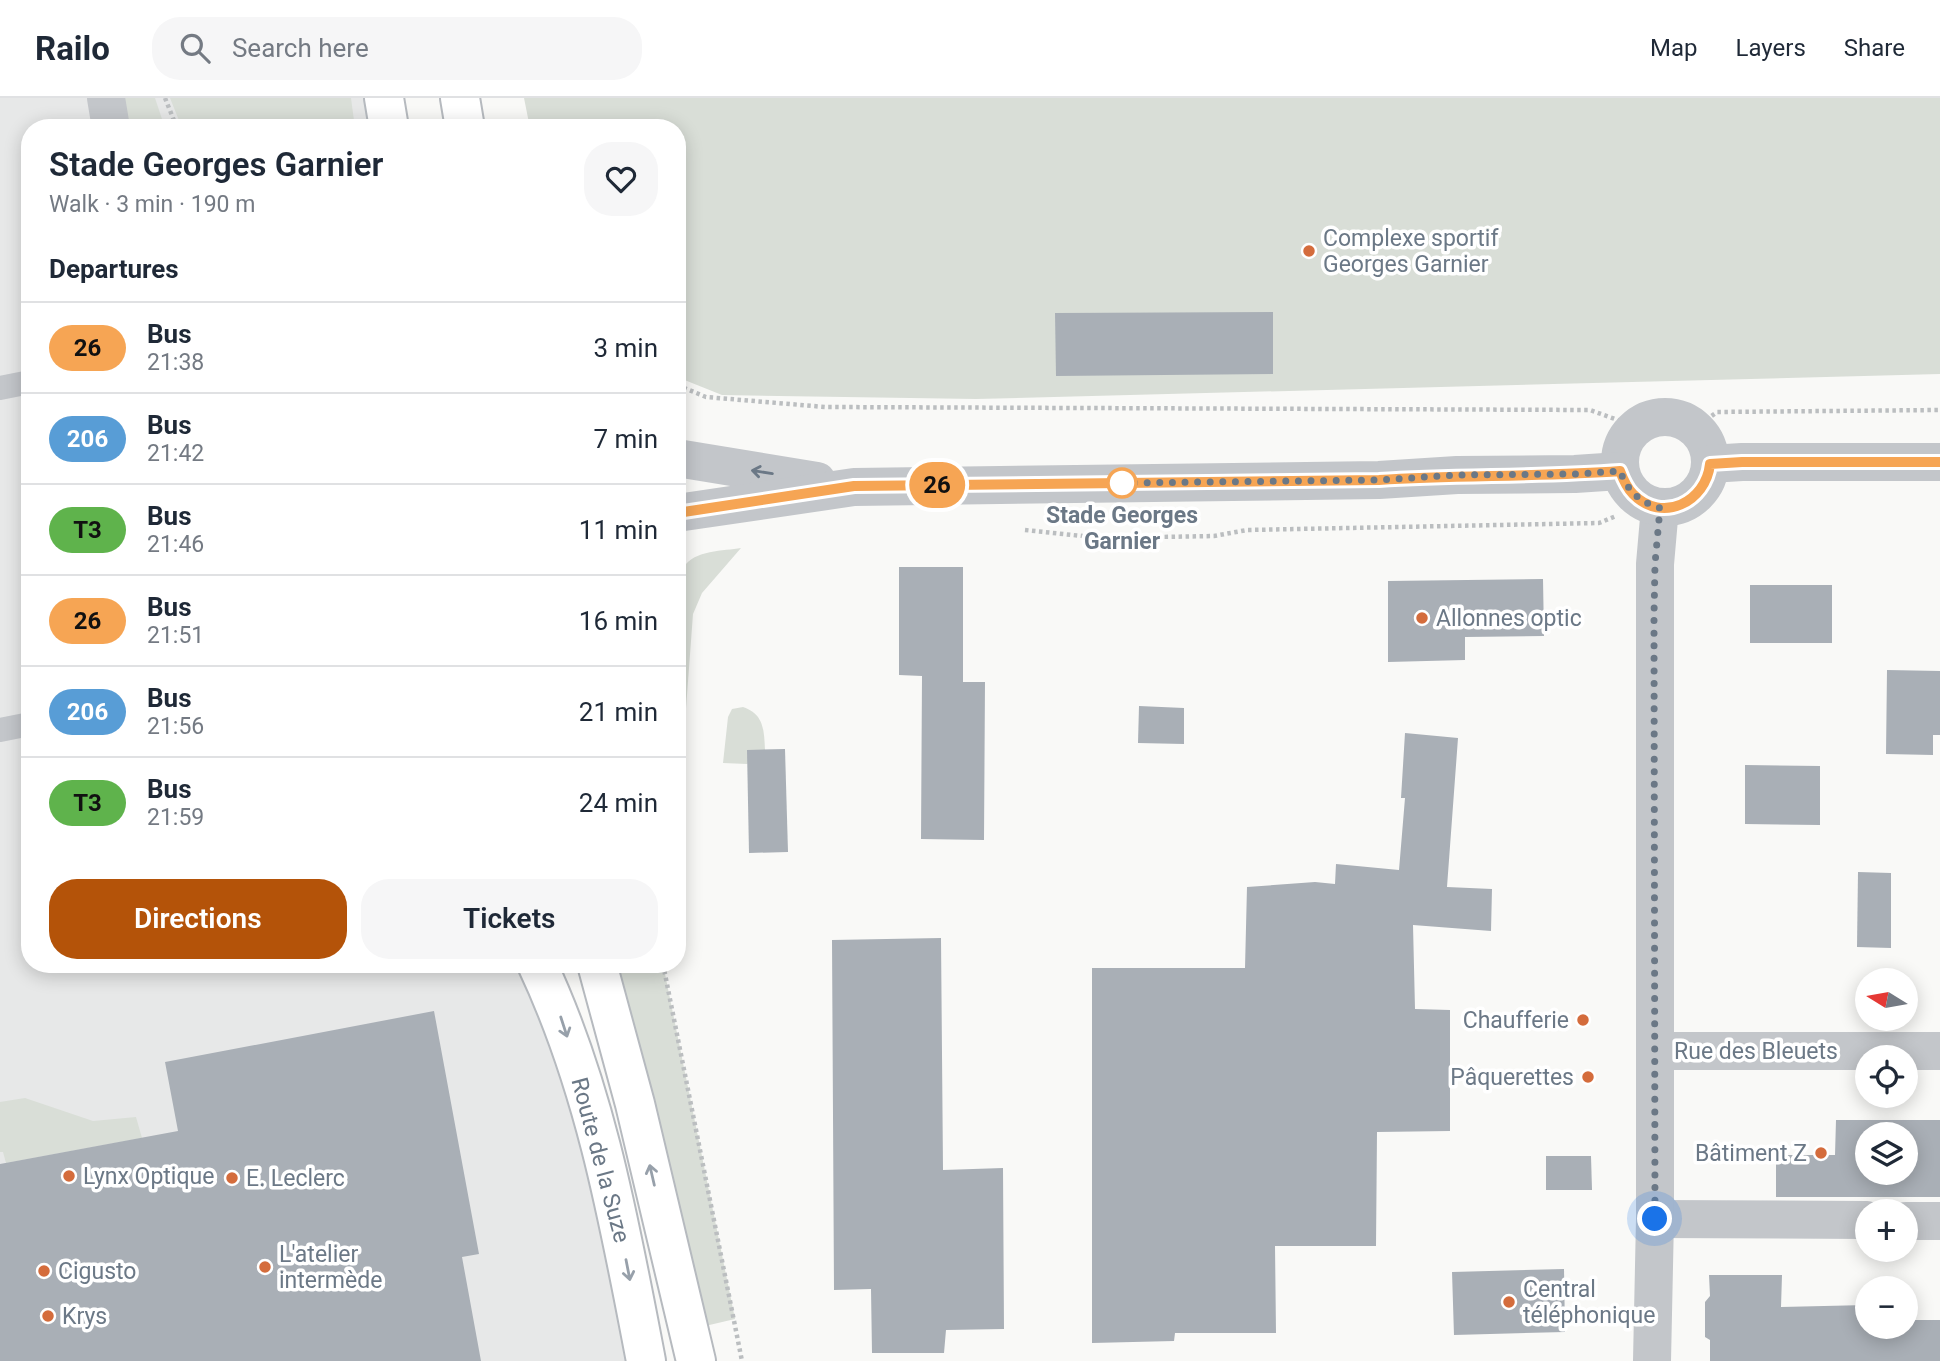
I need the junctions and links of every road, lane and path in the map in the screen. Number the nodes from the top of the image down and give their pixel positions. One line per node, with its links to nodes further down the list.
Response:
1 (106, 98): 5 (street)
2 (165, 98): 6 (path)
3 (384, 98): 7 (main road)
4 (460, 98): 8 (main road)
5 (110, 119)
6 (173, 119)
7 (388, 119)
8 (464, 119)
9 (21, 384): 10 (lane)
10 (0, 388)
11 (686, 389): 13 (path)
12 (1940, 410): 14 (path)
13 (1637, 427): 14 (street); 18 (street)
14 (1695, 428): 17 (street)
15 (686, 459): 19 (street, one-way to 15)
16 (1940, 462): 17 (street)
17 (1710, 464): 20 (street)
18 (1620, 471): 19 (street); 20 (street)
19 (854, 486): 21 (street)
20 (1652, 505): 22 (path); 28 (street)
21 (686, 512)
22 (1013, 530)
23 (21, 726): 24 (lane)
24 (0, 730)
25 (541, 973): 34 (main road, Route de la Suze, one-way to 34)
26 (599, 973): 35 (main road, Route de la Suze, one-way to 26)
27 (665, 973): 36 (path)
28 (1655, 1051): 29 (street, Rue des Bleuets); 30 (street)
29 (1940, 1051)
30 (1655, 1219): 31 (street); 37 (street)
31 (1855, 1220)
32 (1918, 1221): 33 (street)
33 (1940, 1221)
34 (646, 1361)
35 (696, 1361)
36 (742, 1361)
37 (1652, 1361)

